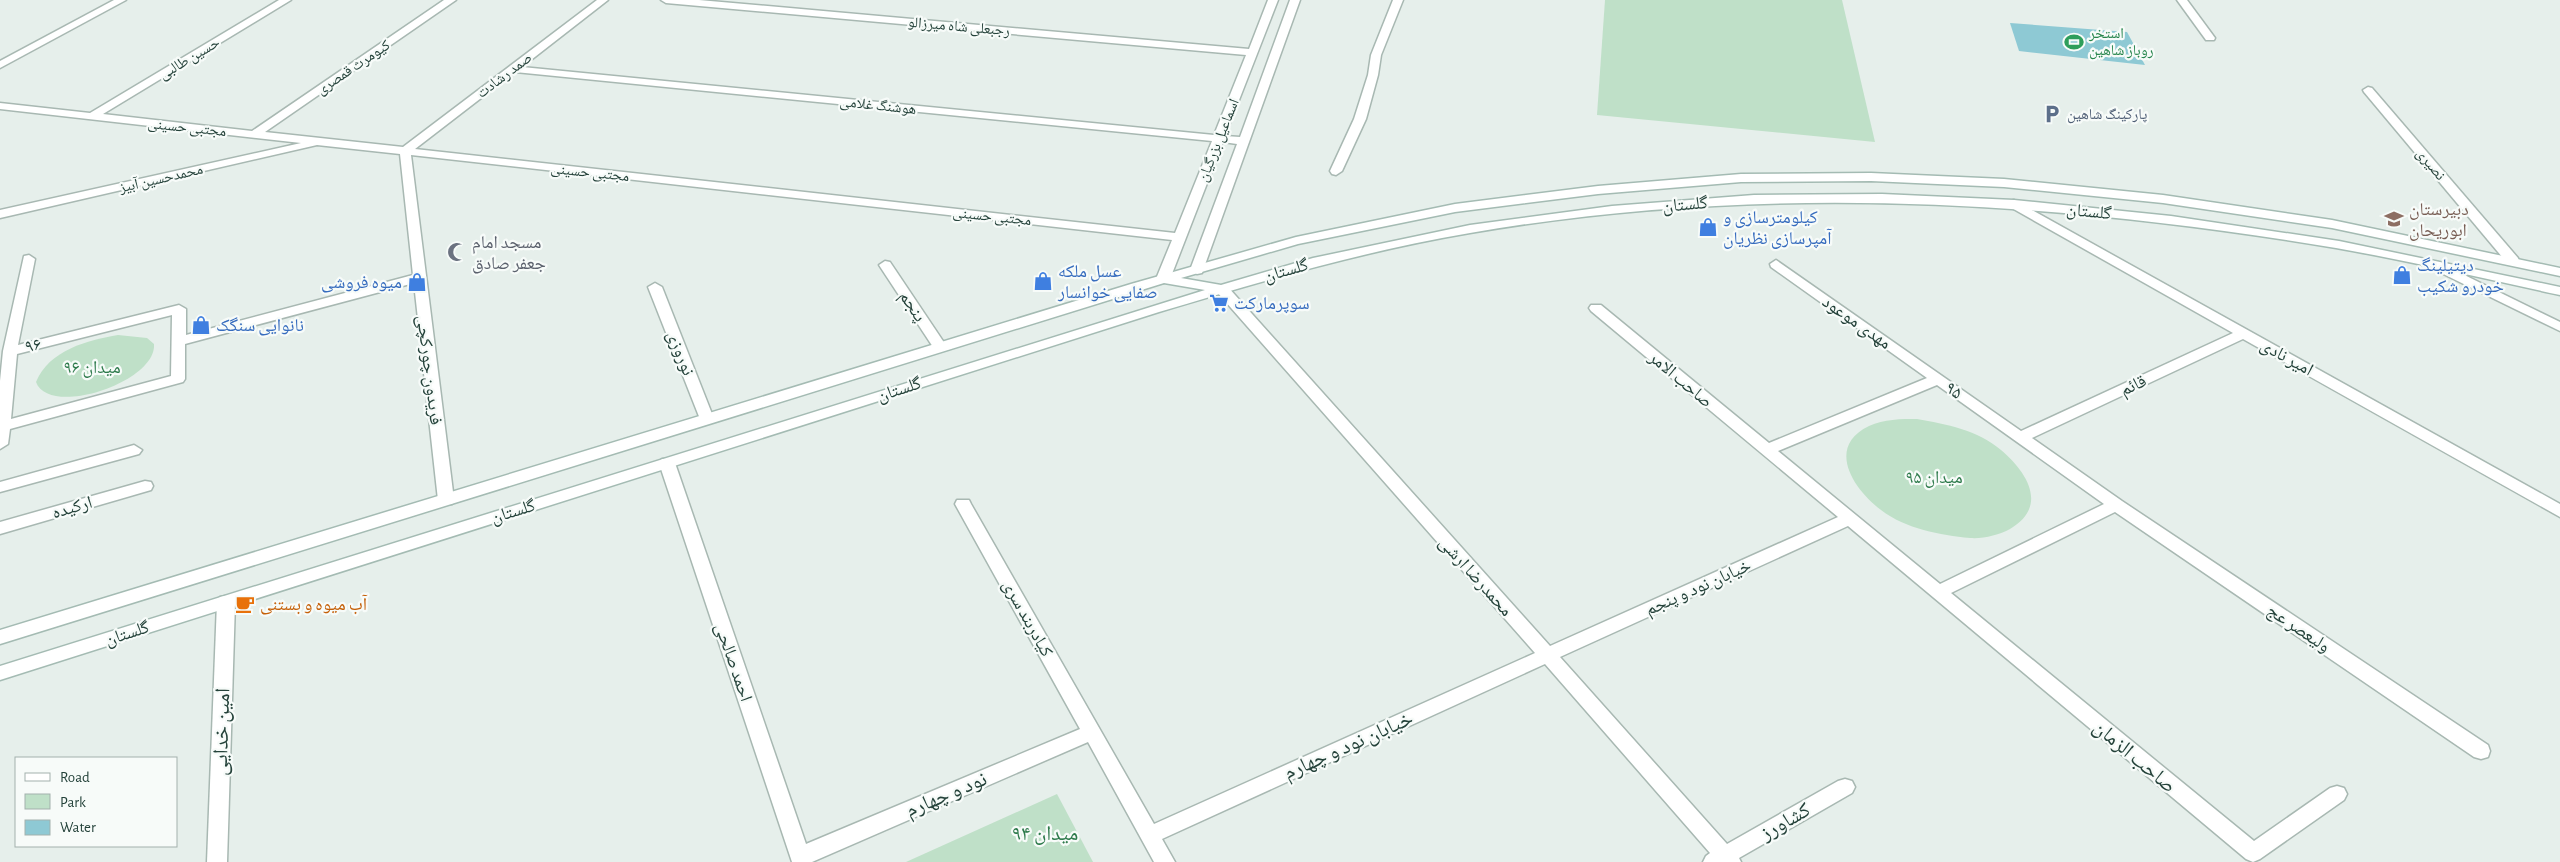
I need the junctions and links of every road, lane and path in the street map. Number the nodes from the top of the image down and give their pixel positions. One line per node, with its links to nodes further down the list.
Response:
1 (121, 0): 12 (street)
2 (286, 0): 16 (street, حسین طالبی)
3 (451, 0): 17 (street, کیومرث قمصری)
4 (603, 0): 13 (street, صمد رشادت)
5 (666, 0): 11 (street, رجبعلی شاه میرزالو)
6 (1273, 0): 11 (street, اسماعیل بزرگیان)
7 (1295, 0): 19 (street, اسماعیل بزرگیان)
8 (1398, 0): 22 (street)
9 (2182, 0): 10 (street)
10 (2210, 38)
11 (1253, 52): 18 (street, اسماعیل بزرگیان)
12 (0, 65)
13 (512, 69): 18 (street, هوشنگ غلامی); 21 (street, صمد رشادت)
14 (2368, 90): 27 (street, نصیری)
15 (0, 106): 16 (street, مجتبی حسینی)
16 (92, 116): 17 (street, مجتبی حسینی)
17 (254, 134): 20 (street, مجتبی حسینی)
18 (1219, 138): 19 (street, هوشنگ غلامی); 25 (street, اسماعیل بزرگیان)
19 (1244, 141): 31 (street, اسماعیل بزرگیان)
20 (323, 142): 21 (street, مجتبی حسینی); 24 (street, محمدحسین آبیز)
21 (405, 151): 25 (street, مجتبی حسینی); 33 (street, فریدون چورکچی)
22 (1336, 172)
23 (2014, 204): 30 (street, گلستان); 36 (street, گلستان); 40 (street, امیر نادی)
24 (0, 214)
25 (1180, 237): 34 (street, اسماعیل بزرگیان)
26 (29, 259): 43 (street)
27 (2513, 261): 31 (street, گلستان); 32 (street, گلستان)
28 (1776, 264): 45 (street, مهدی موعود)
29 (885, 265): 42 (street, پنجم)
30 (2438, 266): 37 (street, گلستان); 39 (street)
31 (1197, 270): 34 (street, گلستان); 36 (street, محمدرضا ارشی)
32 (2560, 272)
33 (418, 278): 41 (street); 55 (street, فریدون چورکچی)
34 (1163, 279): 36 (street); 42 (street, گلستان)
35 (655, 287): 46 (street, نوروزی)
36 (1222, 289): 52 (street, گلستان); 64 (street, محمدرضا ارشی)
37 (2560, 292)
38 (1596, 308): 51 (street, صاحب الامر)
39 (2560, 327)
40 (2244, 333): 48 (street, قائم); 58 (street, امیر نادی)
41 (179, 341): 43 (street, ۹۶); 47 (street, ۹۶)
42 (940, 347): 46 (street, گلستان)
43 (10, 351): 44 (street, ۹۶)
44 (3, 379): 47 (street, ۹۶)
45 (1938, 379): 48 (street, ۹۵); 51 (street, ۹۵)
46 (707, 419): 55 (street, گلستان)
47 (3, 426): 49 (street)
48 (2021, 437): 57 (street, ۹۵)
49 (0, 444)
50 (134, 450): 54 (street)
51 (1766, 450): 59 (street)
52 (667, 463): 62 (street, گلستان); 71 (street, احمد صالحی)
53 (145, 486): 60 (street, ارکیده)
54 (0, 488)
55 (446, 500): 63 (street, گلستان)
56 (963, 504): 66 (street, کیادربند سری)
57 (2116, 505): 61 (street); 67 (street, ولیعصر عج)
58 (2560, 511)
59 (1849, 519): 61 (street); 64 (street, خیابان نود و پنجم)
60 (0, 528)
61 (1937, 593): 69 (street, صاحب الزمان)
62 (226, 602): 65 (street, گلستان); 73 (street, امین خدایی)
63 (0, 637)
64 (1546, 656): 70 (street, خیابان نود و چهارم); 72 (street, محمدرضا ارشی)
65 (0, 673)
66 (1092, 732): 70 (street, کیادربند سری); 71 (street, نود و چهارم)
67 (2482, 751)
68 (1844, 787): 72 (street, کشاورز)
69 (2337, 794)
70 (1150, 835): 74 (street, کیادربند سری)
71 (801, 859)
72 (1723, 860)
73 (217, 862)
74 (1165, 862)

